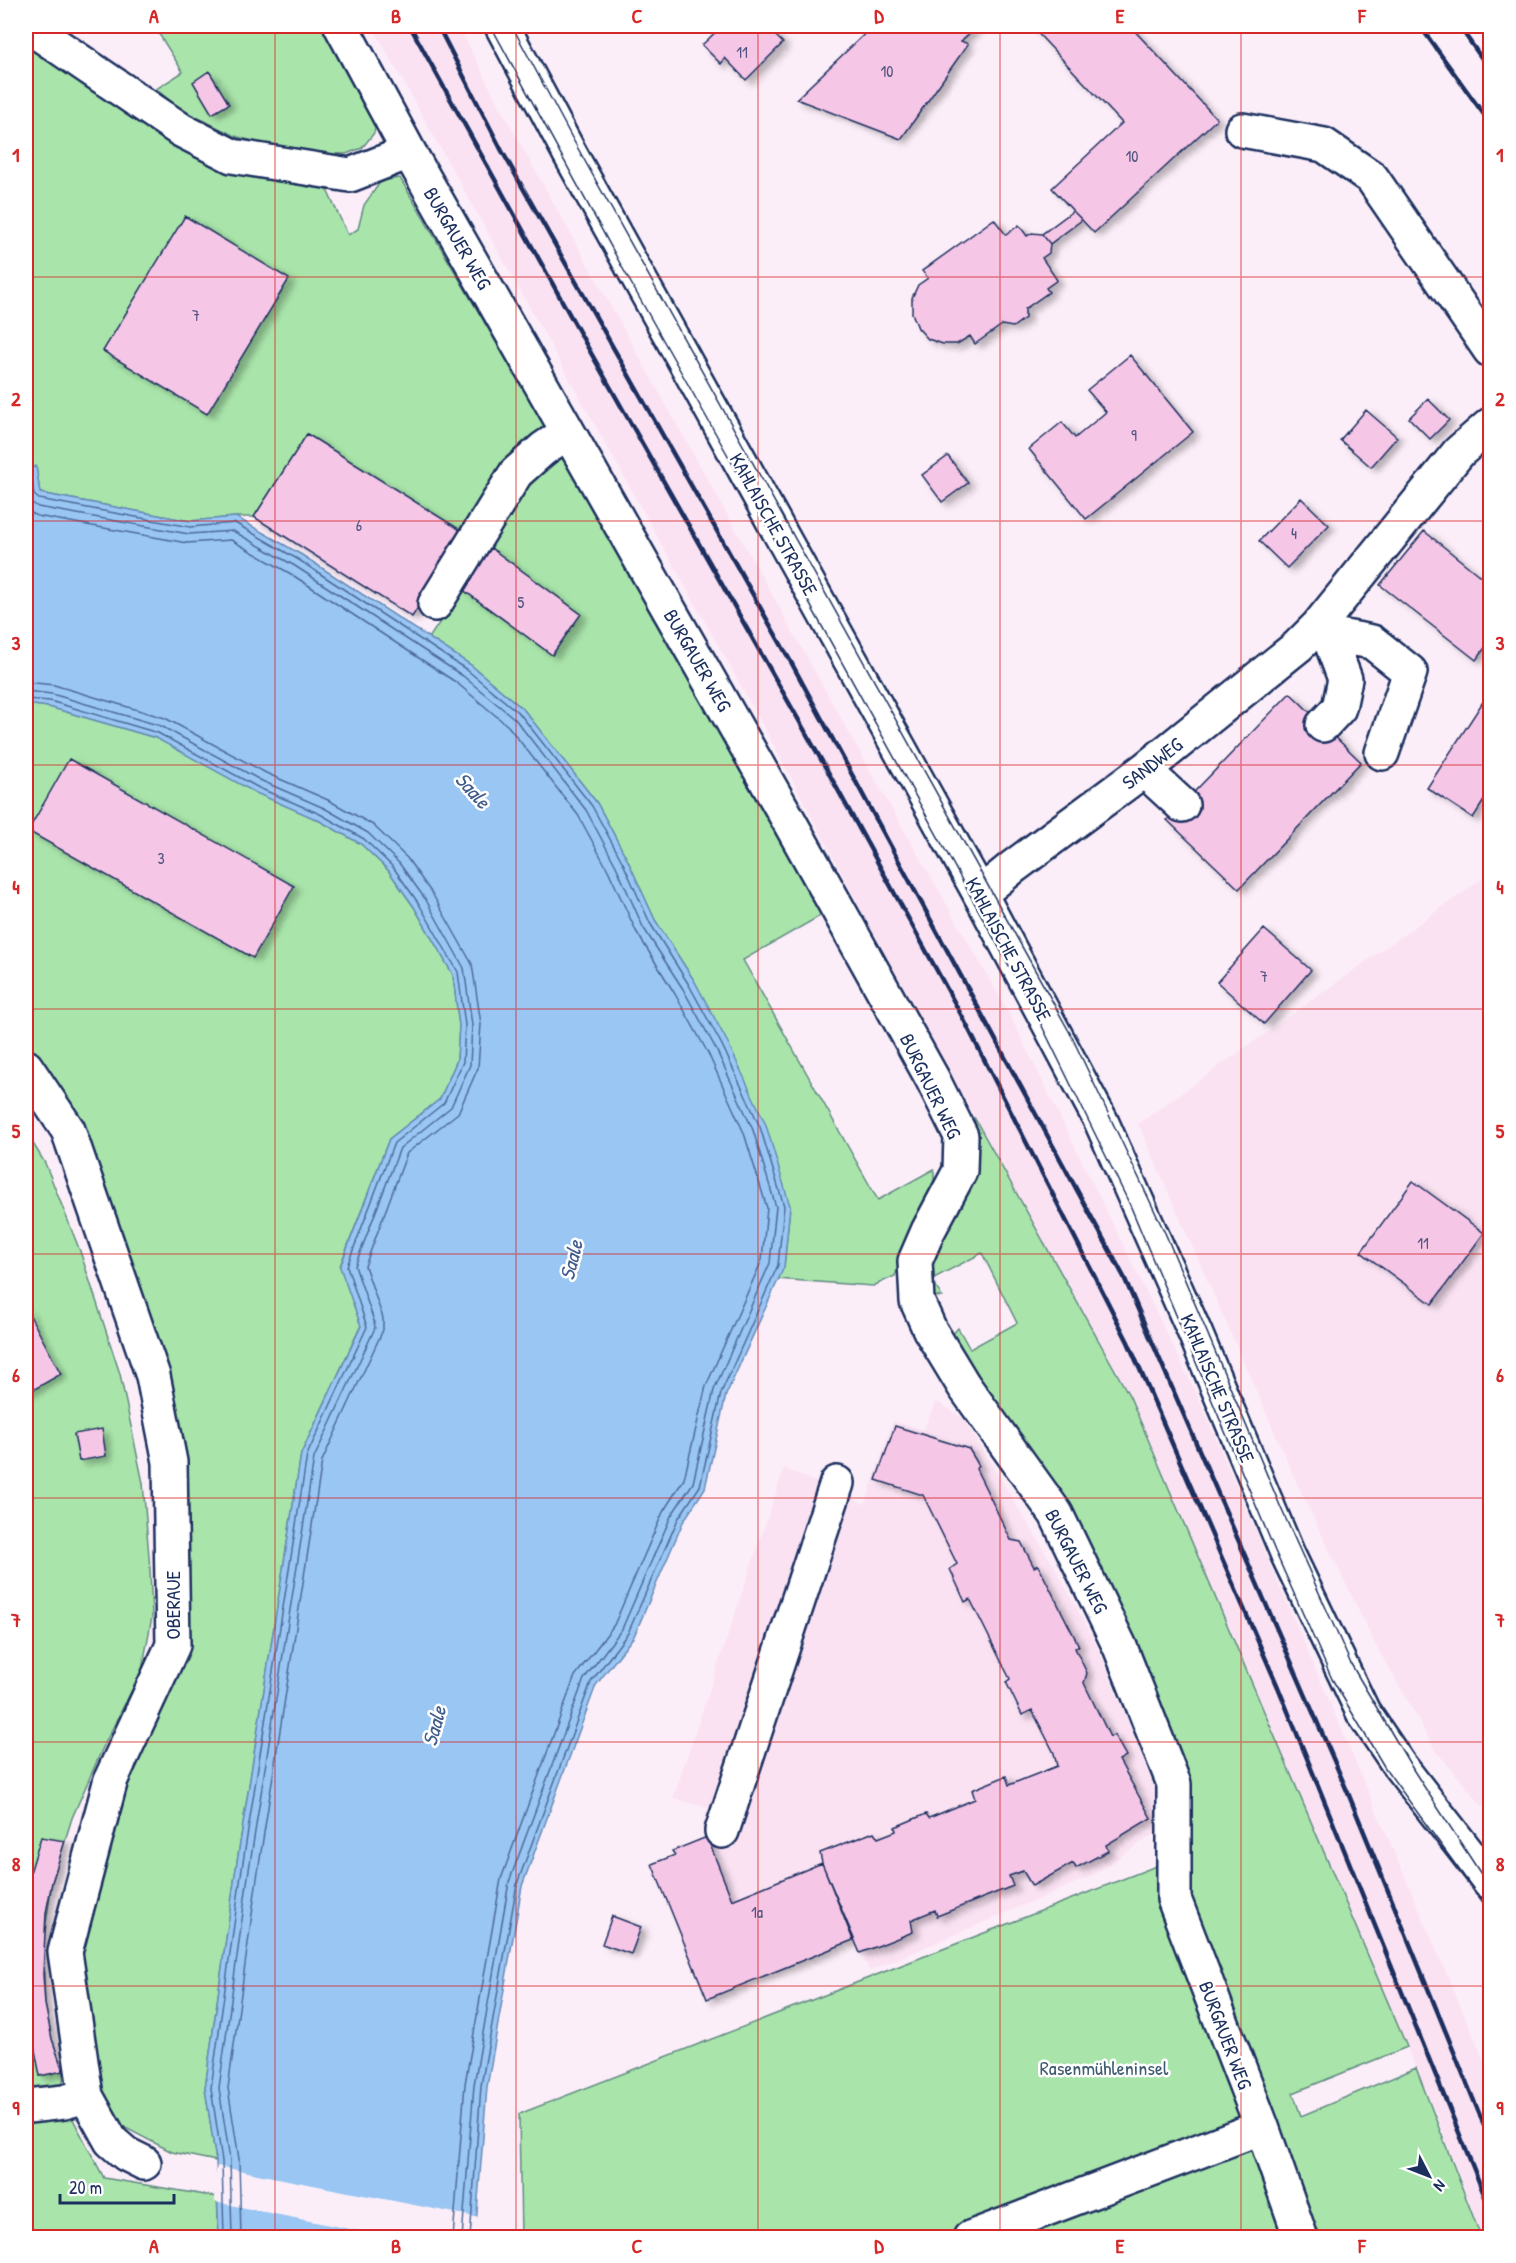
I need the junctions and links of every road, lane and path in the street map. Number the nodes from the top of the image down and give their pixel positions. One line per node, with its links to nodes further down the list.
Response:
1 (28, 26): 5 (street)
2 (341, 26): 5 (street, BURGAUER WEG)
3 (502, 26): 15 (street, KAHLAISCHE STRASSE)
4 (1242, 130): 6 (street)
5 (409, 152): 8 (street, BURGAUER WEG)
6 (1491, 350)
7 (1491, 425): 10 (street, SANDWEG)
8 (568, 432): 9 (street); 22 (street, BURGAUER WEG)
9 (435, 604)
10 (1323, 630): 11 (street); 12 (street); 13 (street, SANDWEG)
11 (1323, 725)
12 (1382, 753)
13 (1144, 770): 14 (street); 15 (street, SANDWEG)
14 (1182, 805)
15 (980, 894): 19 (street, KAHLAISCHE STRASSE)
16 (26, 1067): 20 (street, OBERAUE)
17 (837, 1483): 18 (street)
18 (722, 1832)
19 (1491, 1882)
20 (86, 2096): 21 (street); 23 (street, OBERAUE)
21 (26, 2104)
22 (1262, 2127): 24 (street); 25 (street, BURGAUER WEG)
23 (144, 2163)
24 (970, 2238)
25 (1301, 2238)

